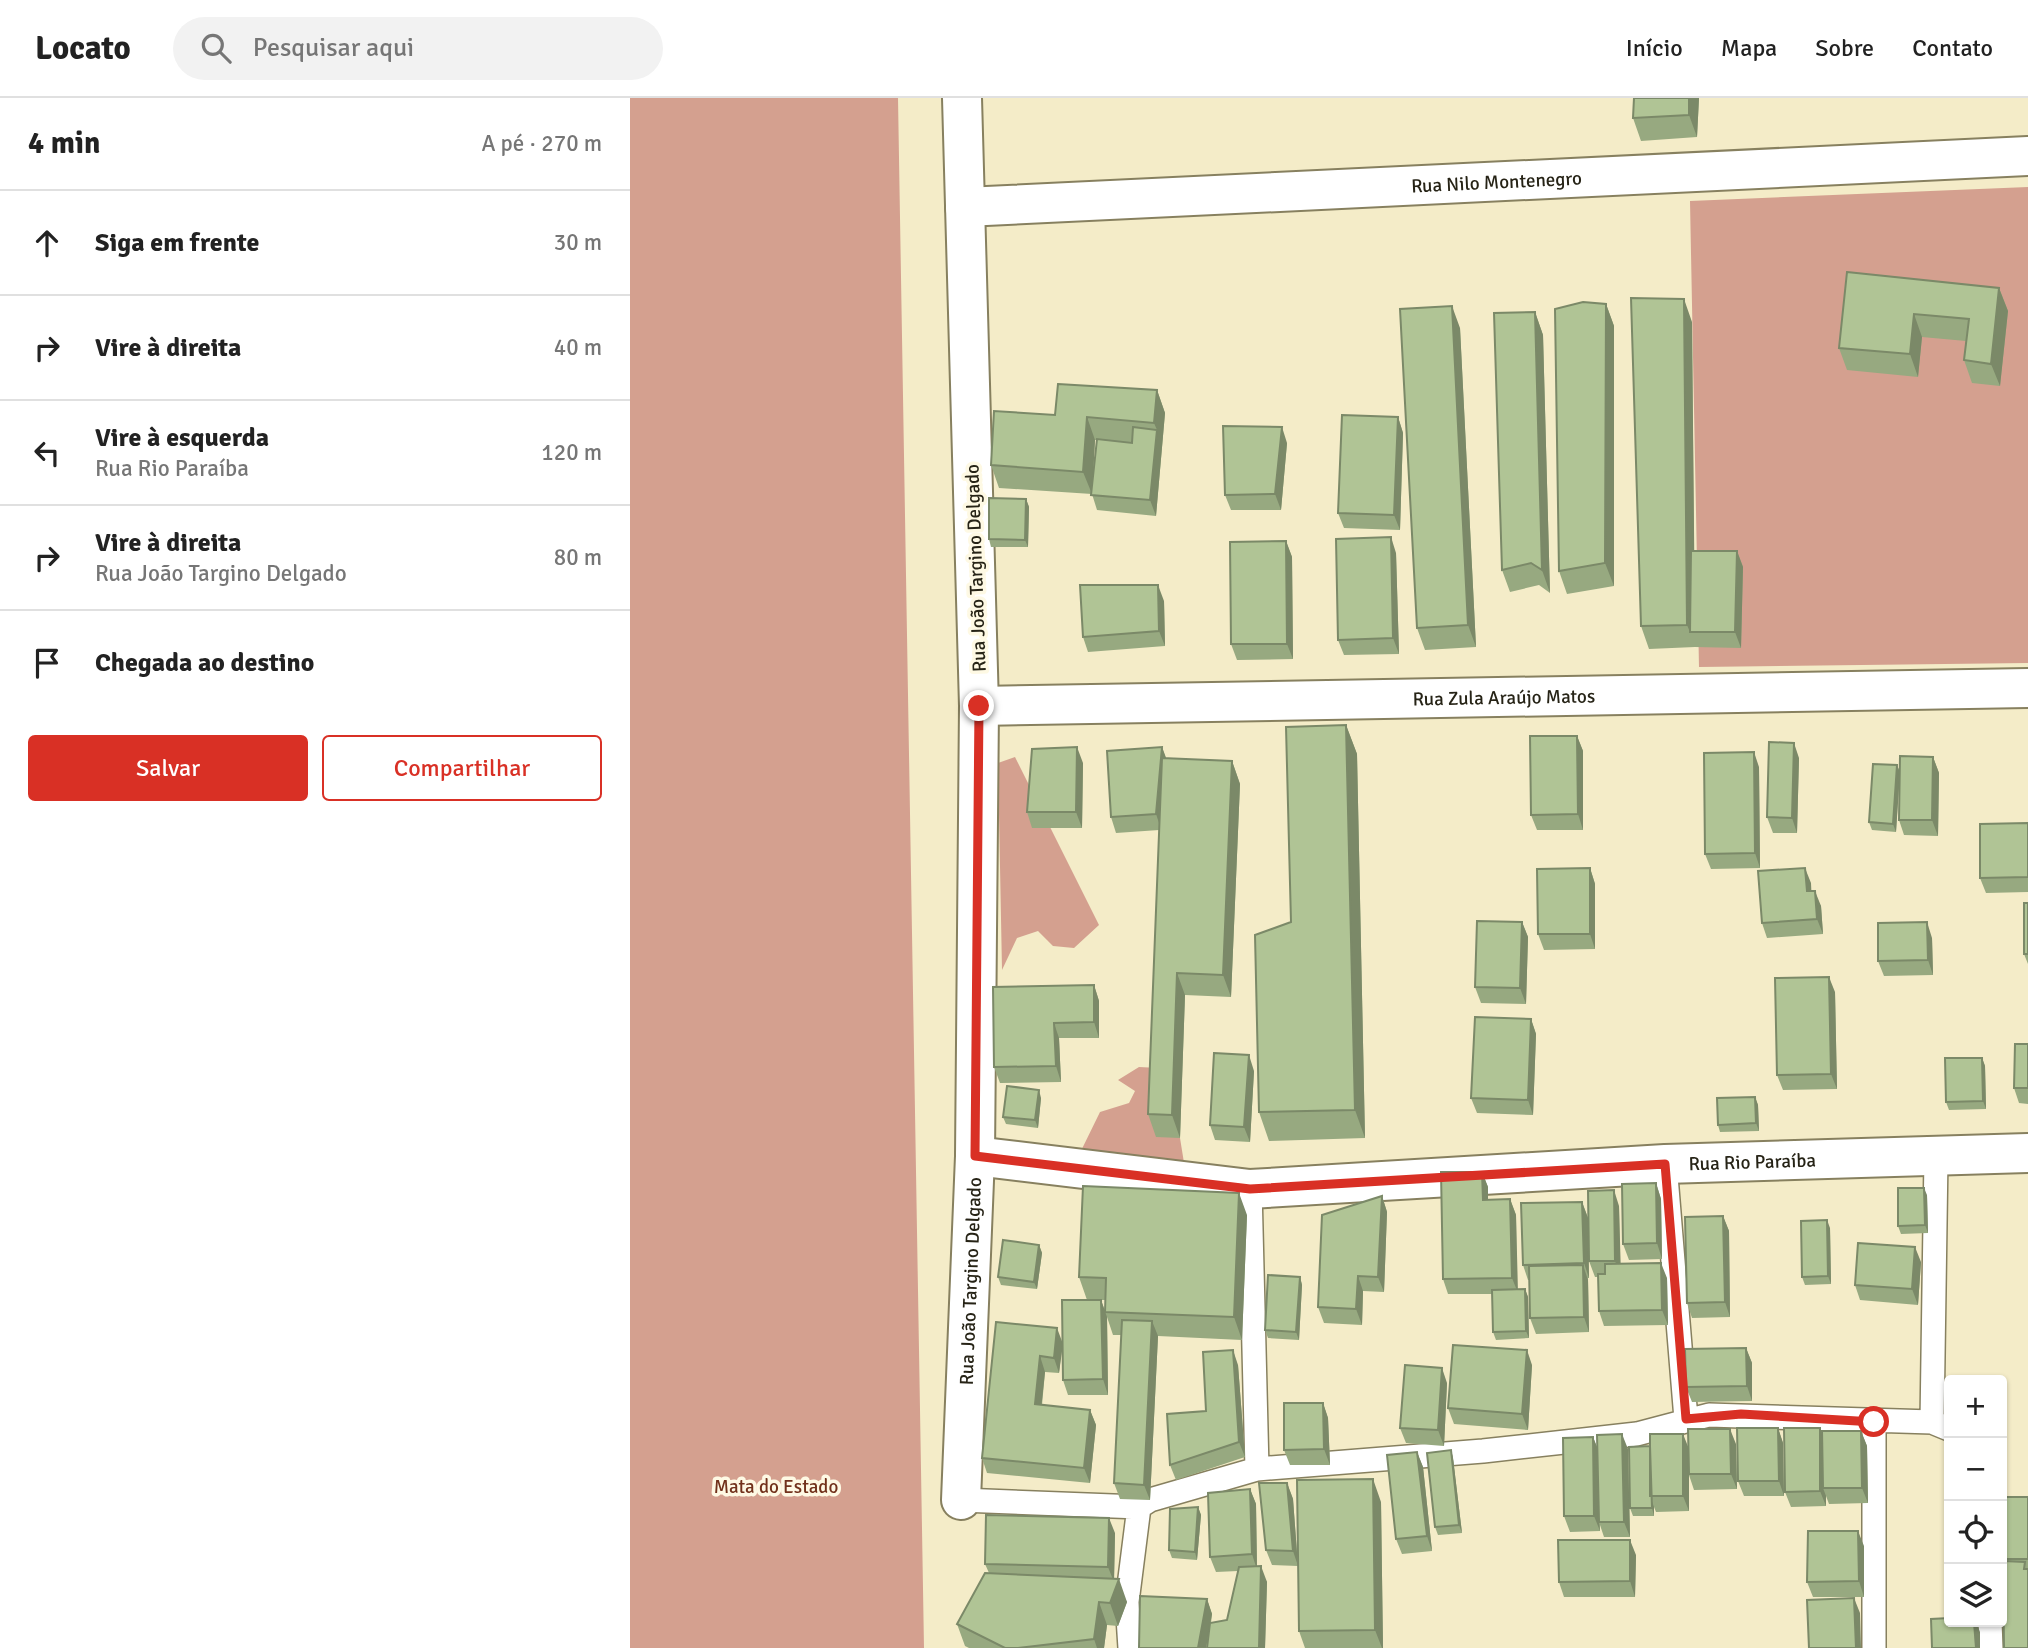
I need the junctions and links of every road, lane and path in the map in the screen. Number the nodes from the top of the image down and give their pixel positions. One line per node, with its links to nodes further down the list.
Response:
1 (962, 98): 3 (street, Rua João Targino Delgado)
2 (2028, 156): 3 (street, Rua Nilo Montenegro)
3 (965, 206): 5 (street, Rua João Targino Delgado)
4 (2028, 688): 5 (street, Rua Zula Araújo Matos)
5 (979, 706): 7 (street, Rua João Targino Delgado)
6 (2028, 1153): 8 (street, Rua Rio Paraíba)
7 (975, 1156): 10 (street, Rua Rio Paraíba); 15 (street, Rua João Targino Delgado)
8 (1936, 1157): 9 (street, Rua Rio Paraíba); 13 (lane)
9 (1665, 1164): 10 (street, Rua Rio Paraíba); 11 (lane)
10 (1250, 1189): 14 (lane)
11 (1686, 1419): 12 (lane); 14 (lane)
12 (1874, 1422): 13 (lane); 19 (lane)
13 (1941, 1426)
14 (1257, 1469): 16 (lane)
15 (961, 1500): 16 (lane)
16 (1139, 1507): 18 (lane)
17 (1990, 1627): 20 (lane)
18 (1130, 1648)
19 (1874, 1648)
20 (1990, 1648)

